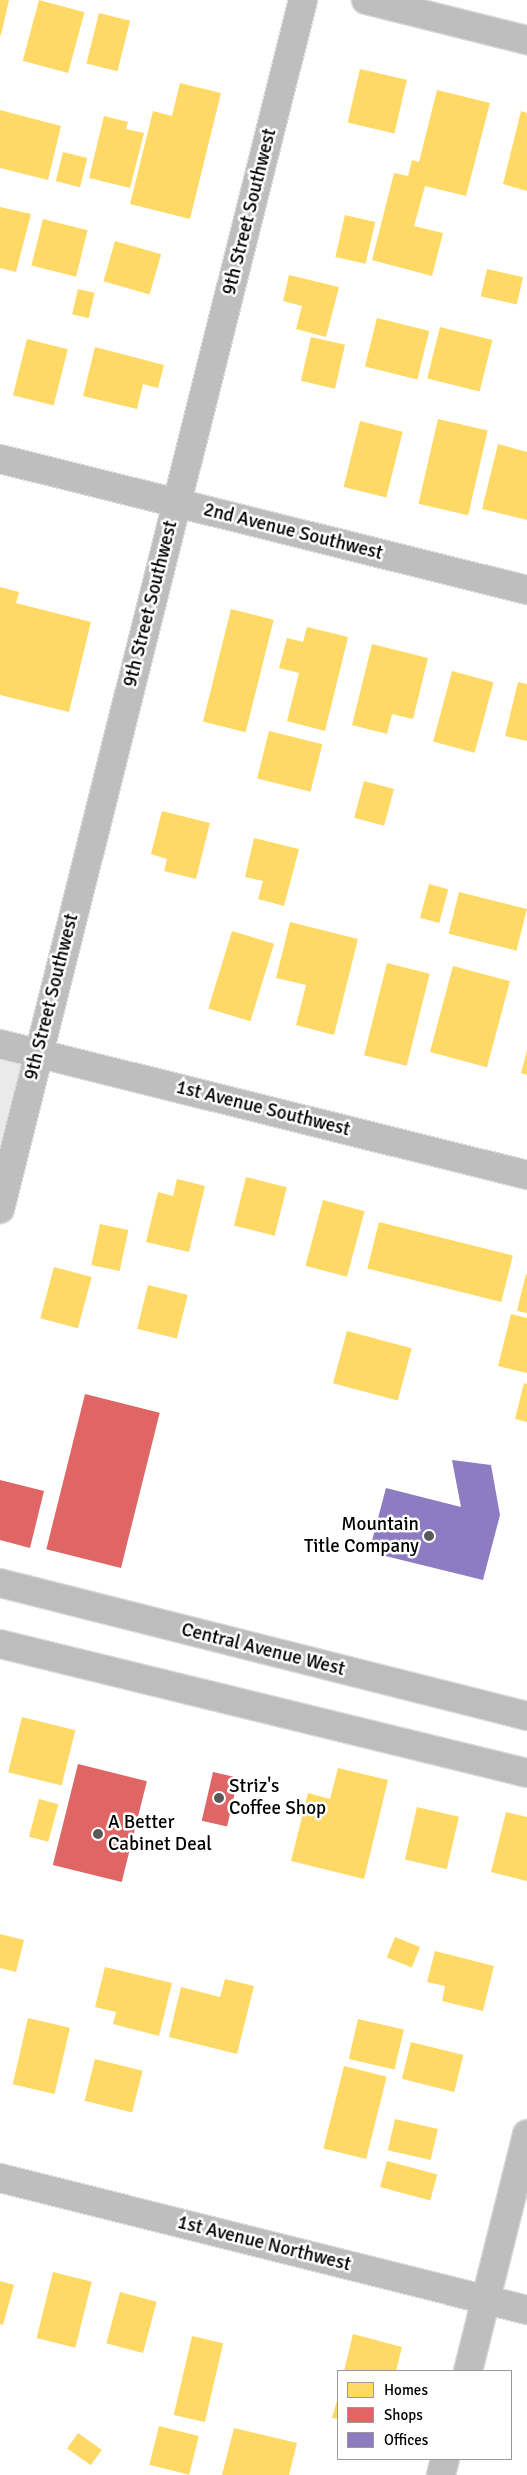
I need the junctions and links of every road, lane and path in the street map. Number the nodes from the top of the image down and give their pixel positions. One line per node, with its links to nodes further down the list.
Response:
1 (303, 0): 5 (street, 9th Street Southwest)
2 (366, 0): 3 (street)
3 (527, 40)
4 (0, 459): 5 (street, 2nd Avenue Southwest)
5 (177, 503): 6 (street, 2nd Avenue Southwest); 8 (street, 9th Street Southwest)
6 (527, 590)
7 (0, 1044): 8 (street, 1st Avenue Southwest)
8 (37, 1053): 9 (street, 1st Avenue Southwest); 10 (street, 9th Street Southwest)
9 (527, 1175)
10 (0, 1209)
11 (0, 1584): 13 (highway, Central Avenue West)
12 (0, 1644): 14 (highway)
13 (527, 1716)
14 (527, 1773)
15 (527, 2134): 17 (street)
16 (0, 2178): 17 (street, 1st Avenue Northwest)
17 (487, 2300): 18 (street, 1st Avenue Northwest); 19 (street)
18 (527, 2310)
19 (468, 2370)
20 (445, 2460): 21 (street)
21 (441, 2475)

